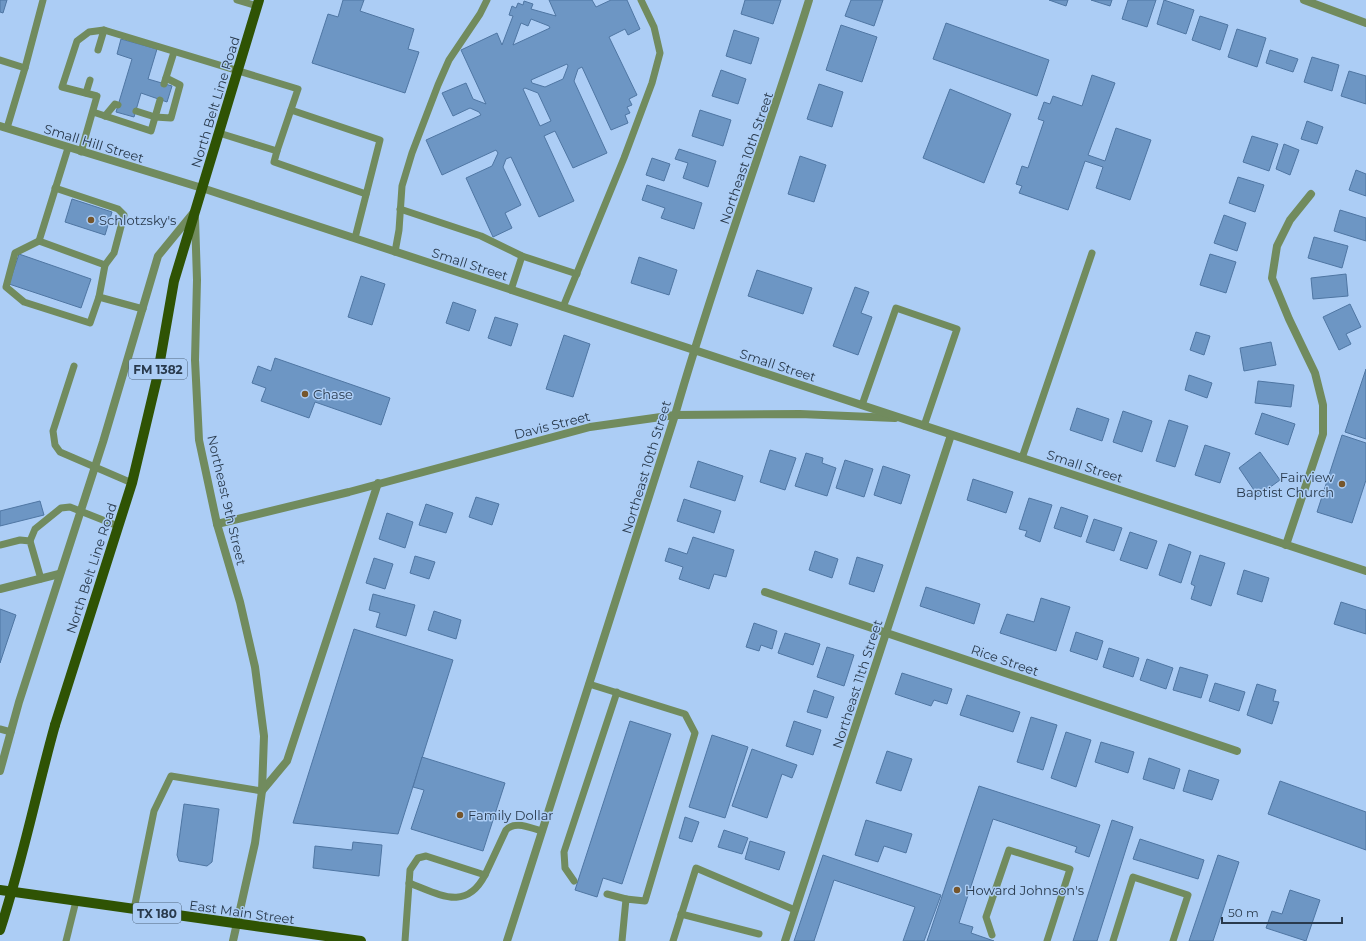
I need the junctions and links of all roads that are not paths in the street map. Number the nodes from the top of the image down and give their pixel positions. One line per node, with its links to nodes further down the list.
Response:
1 (43, 0): 13 (lane)
2 (237, 0): 7 (lane)
3 (487, 0): 34 (lane)
4 (641, 0): 42 (lane)
5 (809, 0): 47 (street, Northeast 10th Street)
6 (1304, 0): 8 (street)
7 (258, 3): 14 (main road, North Belt Line Road)
8 (1366, 23)
9 (104, 30): 10 (lane); 11 (lane); 16 (lane)
10 (98, 50)
11 (174, 52): 14 (lane); 23 (lane)
12 (0, 60): 13 (lane)
13 (25, 68): 24 (lane)
14 (238, 70): 19 (lane); 25 (main road, North Belt Line Road)
15 (90, 80): 16 (lane)
16 (86, 93): 21 (lane)
17 (160, 100): 23 (lane)
18 (118, 105): 22 (lane)
19 (291, 110): 27 (lane); 32 (lane)
20 (136, 111): 23 (lane)
21 (93, 112): 22 (lane); 28 (lane)
22 (105, 116): 23 (lane)
23 (155, 117)
24 (4, 127): 26 (street, Small Hill Street)
25 (219, 133): 27 (lane); 31 (main road, North Belt Line Road)
26 (68, 148): 28 (street, Small Hill Street); 30 (lane)
27 (277, 151): 32 (lane)
28 (81, 152): 29 (street, Small Hill Street)
29 (182, 182): 31 (street, Small Street)
30 (55, 188): 37 (lane); 41 (lane)
31 (202, 188): 35 (main road, North Belt Line Road); 36 (street, Small Street)
32 (366, 194): 36 (lane)
33 (1311, 194): 63 (street)
34 (400, 209): 38 (lane); 40 (lane)
35 (195, 211): 46 (street, North Belt Line Road / FM 1382); 56 (main road, North Belt Line Road / FM 1382); 59 (street, Northeast 9th Street)
36 (355, 238): 38 (street, Small Street)
37 (39, 241): 41 (lane); 44 (lane)
38 (395, 252): 43 (street, Small Street)
39 (1092, 253): 54 (lane)
40 (522, 256): 42 (lane); 43 (lane)
41 (105, 265): 44 (lane)
42 (577, 274): 45 (lane)
43 (511, 290): 45 (street, Small Street)
44 (98, 297): 46 (lane)
45 (563, 307): 47 (street, Small Street)
46 (142, 309): 55 (street, North Belt Line Road / FM 1382)
47 (694, 350): 49 (street, Small Street); 50 (street, Northeast 10th Street)
48 (74, 366): 55 (lane)
49 (862, 405): 51 (street, Small Street); 52 (lane)
50 (675, 415): 51 (street, Davis Street); 57 (street, Davis Street); 70 (street, Northeast 10th Street)
51 (901, 418): 52 (street, Small Street)
52 (924, 426): 53 (street, Small Street)
53 (951, 435): 54 (street, Small Street); 69 (street, Northeast 11th Street)
54 (1022, 458): 63 (street, Small Street)
55 (94, 467): 56 (lane); 58 (street, North Belt Line Road / FM 1382)
56 (132, 483): 60 (main road, North Belt Line Road / FM 1382)
57 (378, 483): 59 (street, Davis Street); 76 (street)
58 (80, 512): 60 (lane); 61 (lane); 65 (street, North Belt Line Road / FM 1382)
59 (217, 524): 76 (street, Northeast 9th Street)
60 (118, 526): 89 (main road, North Belt Line Road / FM 1382, bridge)
61 (30, 541): 62 (lane); 66 (lane)
62 (0, 545)
63 (1286, 545): 64 (street, Small Street)
64 (1366, 570)
65 (59, 574): 66 (street); 73 (street, North Belt Line Road / FM 1382)
66 (40, 579): 67 (street)
67 (0, 589)
68 (765, 592): 69 (street, Rice Street)
69 (887, 632): 74 (street, Rice Street); 86 (street, Northeast 11th Street)
70 (589, 684): 71 (lane); 77 (street, Northeast 10th Street)
71 (617, 692): 79 (lane); 83 (lane)
72 (0, 729): 73 (lane)
73 (11, 732): 75 (street, North Belt Line Road / FM 1382)
74 (1237, 751)
75 (0, 771)
76 (262, 790): 85 (lane); 88 (street, Northeast 9th Street)
77 (542, 831): 78 (lane); 96 (street, Northeast 10th Street)
78 (485, 875): 80 (lane); 80 (lane)
79 (574, 881)
80 (408, 884): 95 (lane)
81 (0, 890): 84 (main road, East Main Street / TX 180)
82 (607, 894): 83 (lane)
83 (626, 898): 97 (lane)
84 (76, 901): 85 (main road, East Main Street / TX 180); 92 (lane)
85 (134, 910): 88 (main road, East Main Street / TX 180)
86 (796, 910): 87 (lane); 99 (street, Northeast 11th Street)
87 (681, 914): 90 (lane); 98 (lane)
88 (238, 924): 93 (street, Northeast 9th Street); 94 (main road, East Main Street / TX 180)
89 (0, 930)
90 (760, 934)
91 (992, 935): 100 (lane)
92 (66, 941)
93 (234, 941)
94 (361, 941)
95 (405, 941)
96 (507, 941)
97 (622, 941)
98 (673, 941)
99 (785, 941)
100 (1047, 941)
101 (1112, 941): 102 (lane)
102 (1173, 941)

